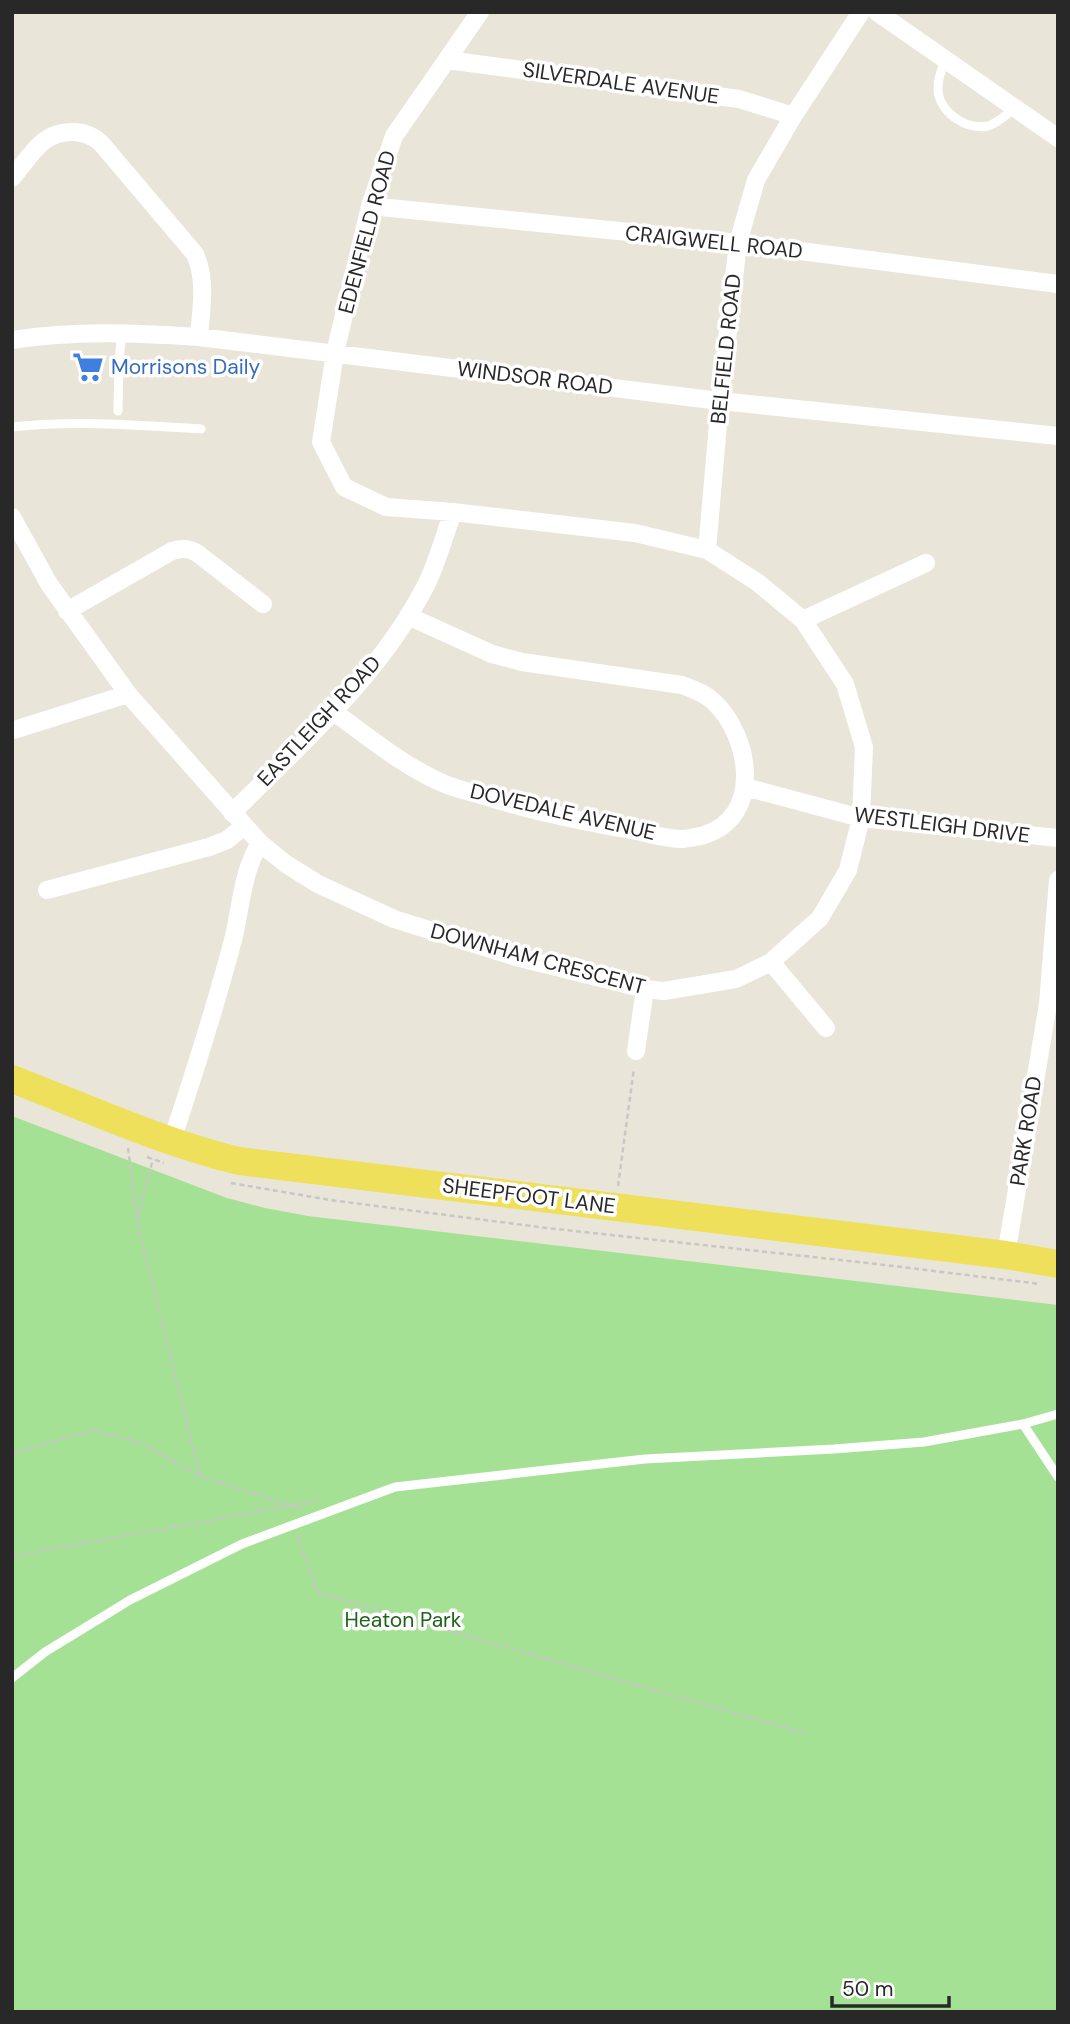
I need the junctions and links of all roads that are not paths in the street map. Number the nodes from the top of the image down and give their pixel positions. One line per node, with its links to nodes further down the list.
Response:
1 (480, 12): 4 (street, EDENFIELD ROAD)
2 (861, 12): 7 (street, BELFIELD ROAD)
3 (877, 12): 5 (street)
4 (447, 60): 7 (street, SILVERDALE AVENUE); 10 (street, EDENFIELD ROAD)
5 (945, 60): 6 (street); 6 (lane)
6 (1015, 108): 8 (street)
7 (792, 118): 11 (street, BELFIELD ROAD)
8 (1058, 138)
9 (12, 178): 14 (street)
10 (370, 206): 11 (street, CRAIGWELL ROAD); 16 (street, EDENFIELD ROAD)
11 (738, 243): 12 (street, CRAIGWELL ROAD); 17 (street, BELFIELD ROAD)
12 (1058, 284)
13 (122, 332): 14 (street, WINDSOR ROAD); 15 (street, WINDSOR ROAD); 18 (lane)
14 (199, 337): 16 (street, WINDSOR ROAD)
15 (12, 340)
16 (335, 353): 17 (street, WINDSOR ROAD); 22 (street, DOWNHAM CRESCENT)
17 (720, 401): 21 (street, WINDSOR ROAD); 24 (street, BELFIELD ROAD)
18 (118, 411)
19 (12, 427): 20 (lane)
20 (201, 429)
21 (1058, 436)
22 (453, 512): 24 (street, DOWNHAM CRESCENT); 28 (street, EASTLEIGH ROAD)
23 (12, 517): 27 (street, DOWNHAM CRESCENT)
24 (707, 550): 29 (street, DOWNHAM CRESCENT)
25 (926, 564): 29 (street)
26 (263, 604): 27 (street)
27 (67, 611): 30 (street, DOWNHAM CRESCENT)
28 (408, 615): 31 (street, EASTLEIGH ROAD); 33 (street)
29 (803, 620): 34 (street, DOWNHAM CRESCENT)
30 (128, 694): 32 (street); 35 (street, DOWNHAM CRESCENT)
31 (334, 712): 33 (street, DOVEDALE AVENUE); 35 (street, EASTLEIGH ROAD)
32 (14, 730)
33 (745, 787): 34 (street, WESTLEIGH DRIVE)
34 (862, 818): 36 (street, WESTLEIGH DRIVE); 40 (street, DOWNHAM CRESCENT)
35 (238, 819): 37 (street, DOWNHAM CRESCENT); 39 (street, EASTLEIGH ROAD)
36 (1058, 838)
37 (260, 843): 41 (street, DOWNHAM CRESCENT); 46 (street)
38 (1058, 880): 42 (street, PARK ROAD)
39 (47, 890)
40 (771, 962): 41 (street, DOWNHAM CRESCENT); 43 (street)
41 (645, 989): 44 (street)
42 (1053, 1004): 47 (street, PARK ROAD)
43 (826, 1028)
44 (636, 1051)
45 (12, 1079): 46 (main road, SHEEPFOOT LANE)
46 (167, 1138): 47 (main road, SHEEPFOOT LANE)
47 (1006, 1255): 48 (main road, SHEEPFOOT LANE)
48 (1058, 1264)
49 (1058, 1414): 50 (lane)
50 (1023, 1424): 51 (lane); 52 (lane)
51 (1058, 1477)
52 (12, 1678)

